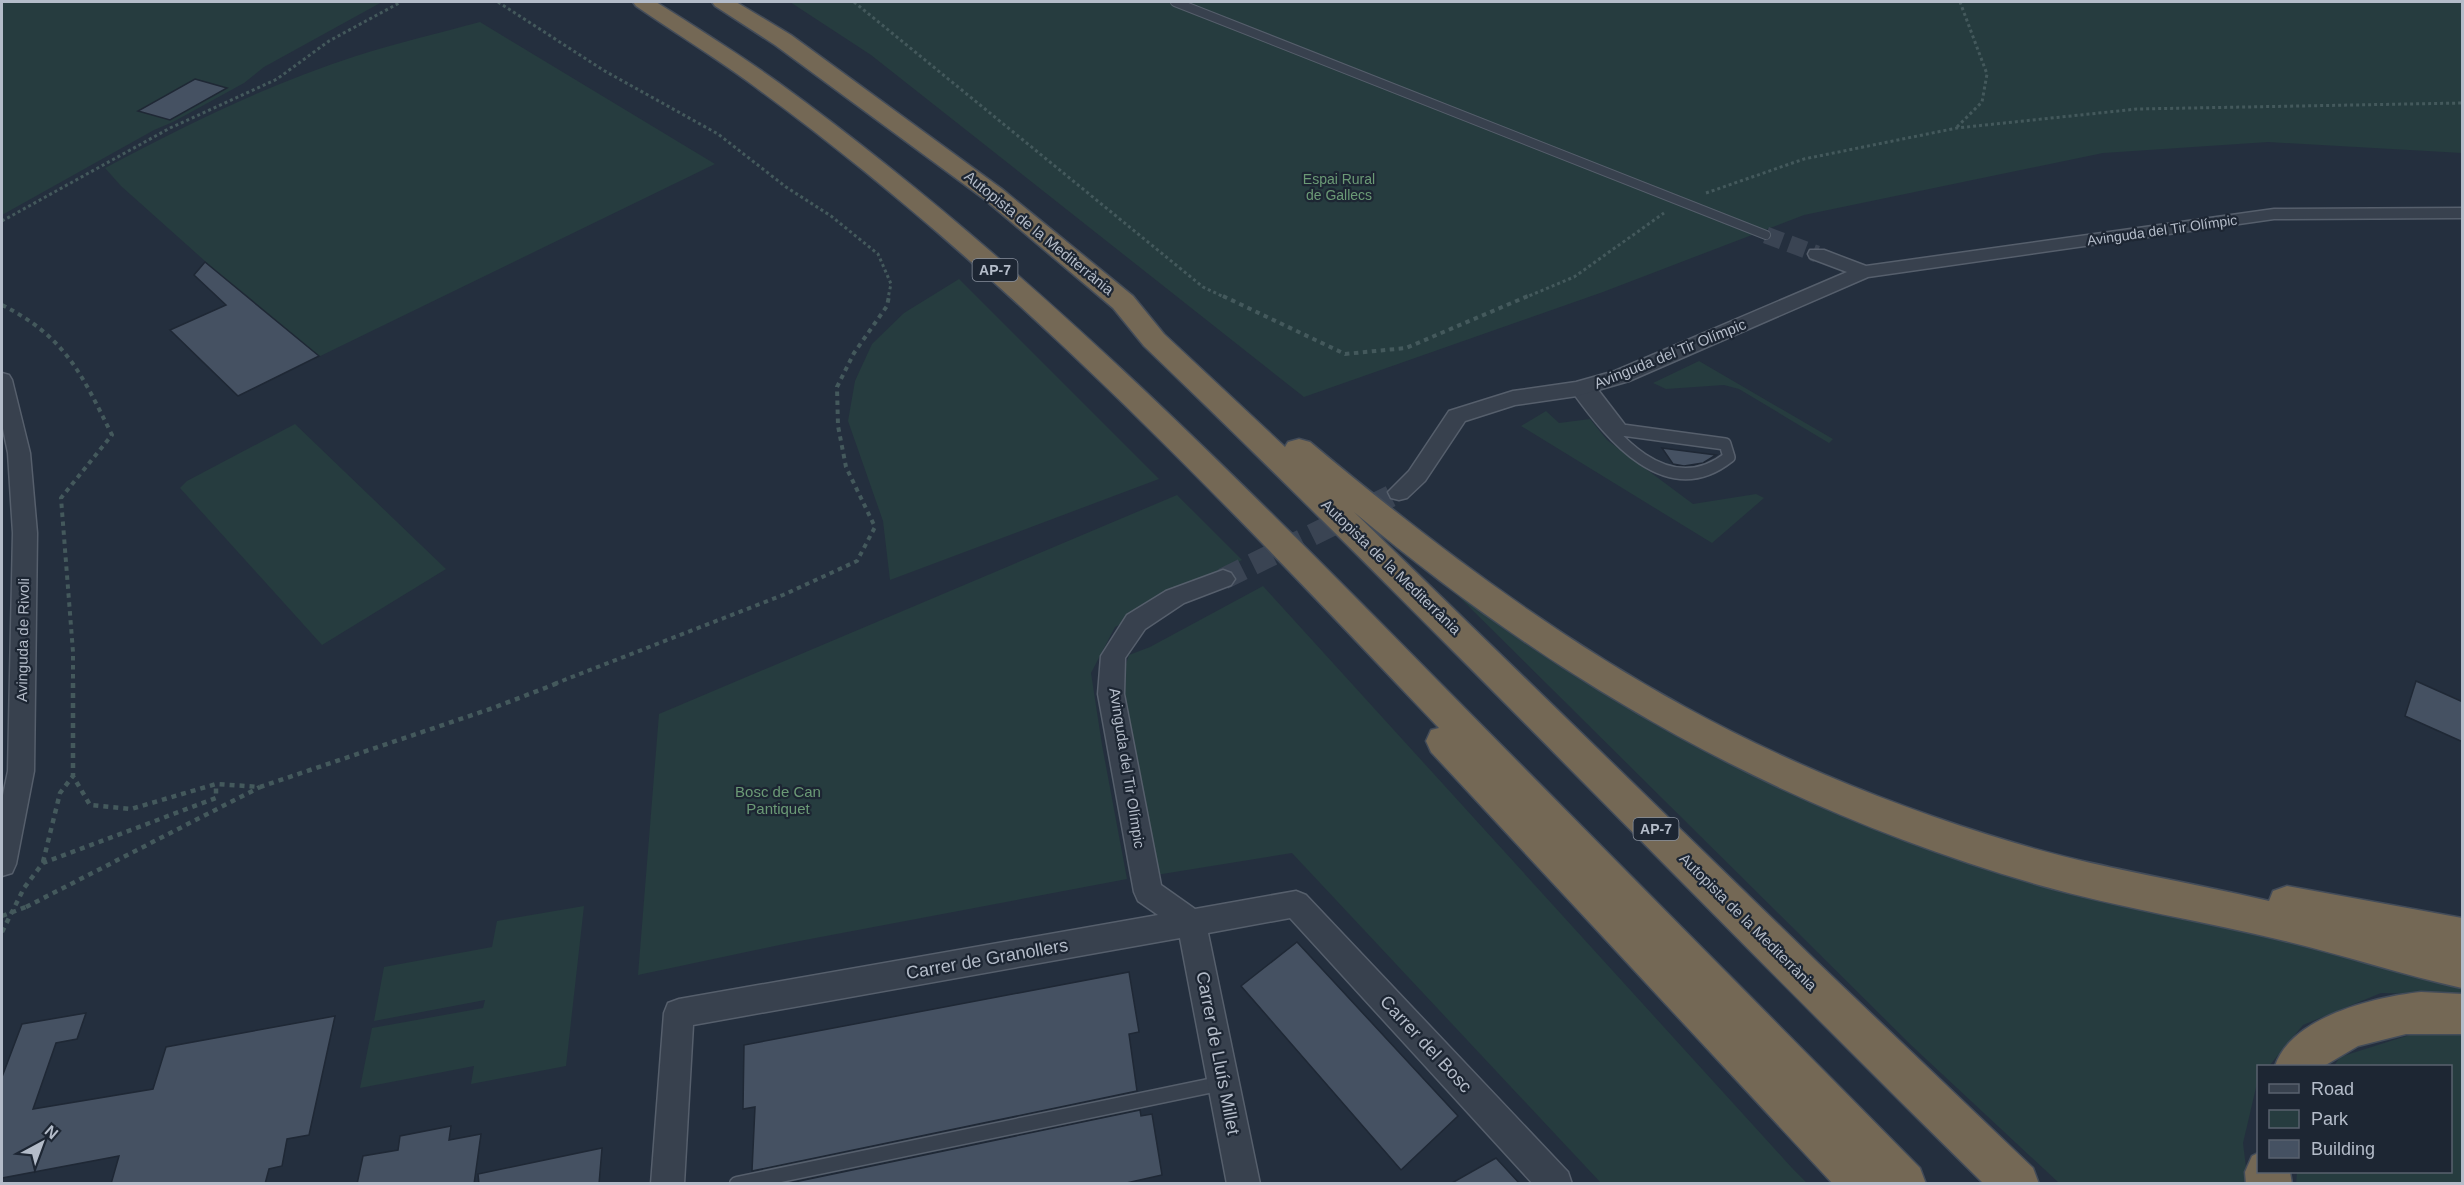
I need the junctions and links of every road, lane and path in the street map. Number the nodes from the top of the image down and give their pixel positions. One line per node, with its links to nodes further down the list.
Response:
1 (401, 2): 9 (path)
2 (498, 2): 23 (path)
3 (643, 2): 19 (highway, AP-7)
4 (722, 2): 17 (highway, Autopista de la Mediterrània / AP-7)
5 (1175, 2): 10 (lane)
6 (1960, 2): 7 (path)
7 (1957, 128)
8 (2463, 213): 12 (street, Avinguda del Tir Olímpic)
9 (2, 221)
10 (1766, 235)
11 (1817, 254): 12 (street, Avinguda del Tir Olímpic)
12 (1864, 272): 15 (street, Avinguda del Tir Olímpic)
13 (2, 305): 21 (path)
14 (2, 380): 16 (street, Avinguda de Rivoli)
15 (1583, 388): 15 (lane); 18 (street, Avinguda del Tir Olímpic)
16 (5, 411): 25 (street, Avinguda de Rivoli)
17 (1307, 469): 26 (highway); 42 (highway, Autopista de la Mediterrània / AP-7)
18 (1399, 492)
19 (1282, 543): 40 (highway); 41 (highway, AP-7)
20 (1223, 579): 29 (street, Avinguda del Tir Olímpic)
21 (73, 776): 22 (path); 24 (path)
22 (216, 784): 23 (path); 24 (path)
23 (260, 787): 28 (path, bridge)
24 (43, 863): 30 (path)
25 (2, 864)
26 (2112, 885): 31 (highway); 32 (highway)
27 (1296, 904): 29 (street, Carrer de Granollers); 39 (street, Carrer del Bosc)
28 (2, 916)
29 (1192, 923): 35 (street, Carrer de Lluís Millet); 36 (street, Carrer de Granollers)
30 (2, 932)
31 (2463, 936)
32 (2463, 969)
33 (2463, 1014): 34 (highway)
34 (2297, 1065)
35 (1224, 1083): 37 (lane); 38 (street, Carrer de Lluís Millet)
36 (667, 1184)
37 (737, 1184)
38 (1244, 1184)
39 (1556, 1184)
40 (1864, 1184)
41 (1904, 1184)
42 (2017, 1184)

